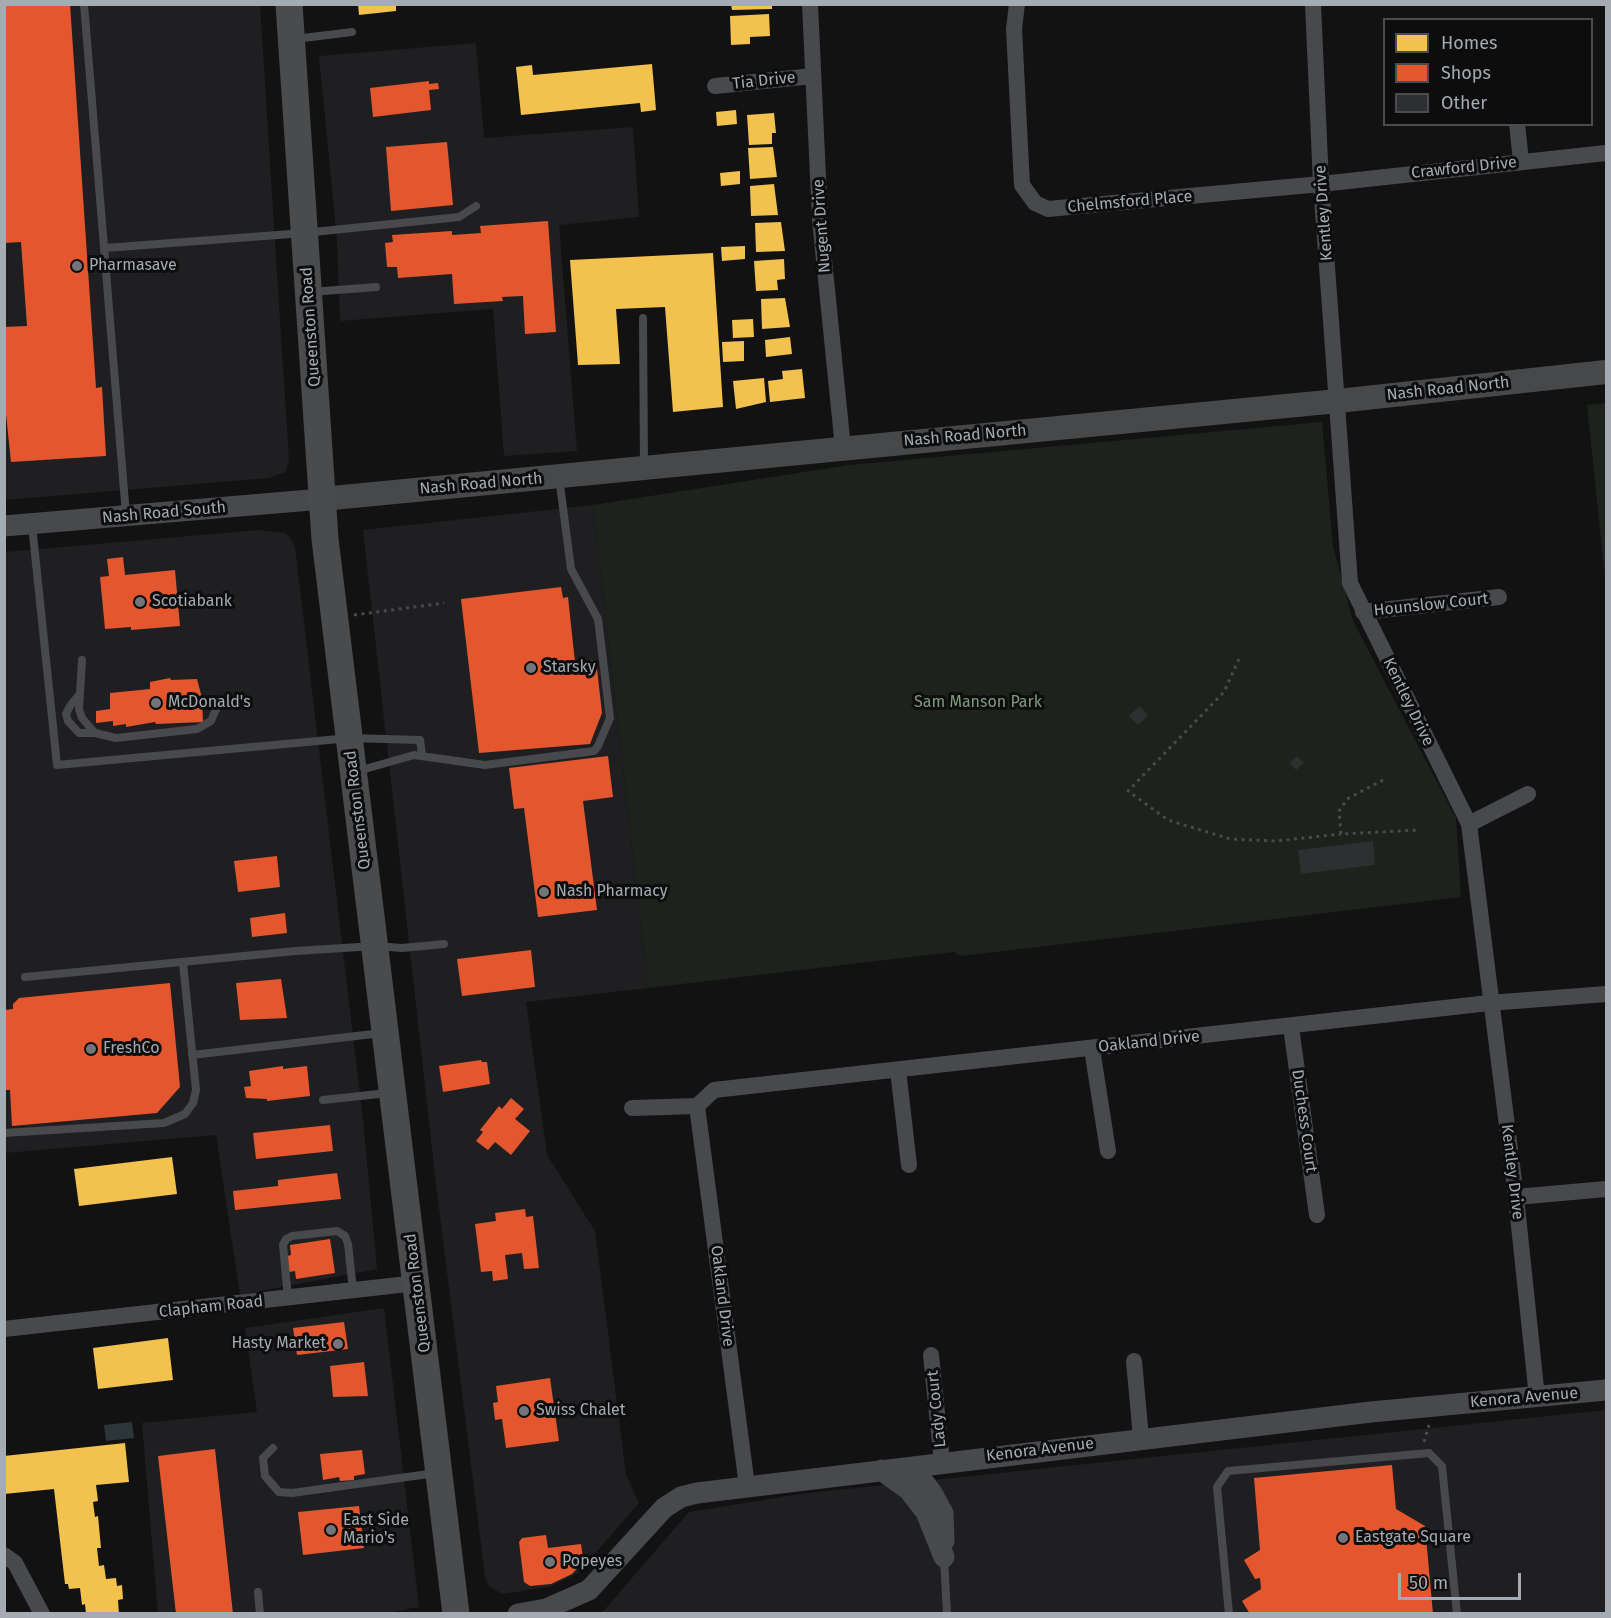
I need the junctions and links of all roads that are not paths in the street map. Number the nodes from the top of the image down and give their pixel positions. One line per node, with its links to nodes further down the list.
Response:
1 (84, 4): 16 (lane)
2 (289, 4): 7 (main road, Queenston Road)
3 (810, 4): 8 (street, Nugent Drive)
4 (1017, 4): 13 (street, Chelmsford Place)
5 (1313, 4): 13 (street, Kentley Drive)
6 (352, 32): 7 (lane)
7 (291, 39): 15 (main road, Queenston Road)
8 (813, 76): 9 (street, Tia Drive); 22 (street, Nugent Drive)
9 (715, 86)
10 (1517, 126): 12 (street)
11 (1606, 153): 12 (street, Crawford Drive)
12 (1521, 161): 13 (street, Crawford Drive)
13 (1321, 184): 21 (street, Kentley Drive)
14 (476, 206): 15 (lane)
15 (304, 233): 16 (lane); 18 (main road, Queenston Road)
16 (105, 248): 26 (lane)
17 (376, 287): 18 (lane)
18 (308, 292): 25 (main road, Queenston Road)
19 (643, 318): 23 (lane)
20 (1606, 372): 21 (main road, Nash Road North)
21 (1338, 401): 22 (main road, Nash Road North); 30 (street, Kentley Drive)
22 (843, 448): 23 (main road, Nash Road North)
23 (644, 468): 24 (main road, Nash Road North)
24 (559, 476): 25 (main road, Nash Road North); 36 (lane)
25 (322, 499): 26 (street, Nash Road South); 35 (main road, Queenston Road)
26 (126, 516): 27 (street, Nash Road South)
27 (32, 524): 28 (street, Nash Road South); 35 (lane)
28 (4, 526)
29 (1498, 597): 30 (street, Hounslow Court)
30 (1364, 612): 39 (street, Kentley Drive)
31 (82, 660): 32 (lane)
32 (79, 695): 34 (lane); 34 (lane)
33 (218, 707): 34 (lane)
34 (95, 733)
35 (350, 738): 36 (lane); 37 (main road, Queenston Road)
36 (422, 754): 37 (lane)
37 (354, 772): 41 (main road, Queenston Road)
38 (1528, 794): 39 (street)
39 (1469, 824): 45 (street, Kentley Drive)
40 (444, 944): 41 (lane)
41 (375, 946): 42 (lane); 47 (main road, Queenston Road)
42 (183, 963): 43 (lane); 49 (lane)
43 (25, 977)
44 (1606, 994): 45 (street, Oakland Drive)
45 (1489, 1003): 46 (street, Oakland Drive); 59 (street, Kentley Drive)
46 (1291, 1027): 48 (street, Oakland Drive); 60 (street, Duchess Court)
47 (386, 1033): 49 (lane); 51 (main road, Queenston Road)
48 (1092, 1049): 50 (street, Oakland Drive); 56 (street)
49 (192, 1055): 55 (lane)
50 (898, 1070): 53 (street, Oakland Drive); 57 (street)
51 (393, 1092): 52 (lane); 61 (main road, Queenston Road)
52 (323, 1100)
53 (697, 1106): 54 (street); 75 (street, Oakland Drive)
54 (632, 1108)
55 (4, 1133)
56 (1108, 1151)
57 (909, 1165)
58 (1606, 1189): 59 (street)
59 (1516, 1197): 68 (street, Kentley Drive)
60 (1317, 1215)
61 (417, 1283): 62 (street, Clapham Road); 74 (main road, Queenston Road)
62 (353, 1290): 63 (street, Clapham Road); 63 (lane)
63 (288, 1299): 64 (street, Clapham Road)
64 (4, 1329)
65 (931, 1355): 71 (street, Lady Court)
66 (1134, 1361): 69 (street)
67 (1606, 1390): 68 (street, Kenora Avenue)
68 (1537, 1397): 69 (street, Kenora Avenue)
69 (1141, 1438): 71 (street, Kenora Avenue)
70 (273, 1448): 74 (lane)
71 (942, 1462): 72 (street, Kenora Avenue)
72 (912, 1467): 73 (street, Kenora Avenue); 77 (street)
73 (881, 1470): 75 (street, Kenora Avenue); 77 (street)
74 (439, 1473): 81 (main road, Queenston Road)
75 (747, 1486): 82 (street, Kenora Avenue)
76 (4, 1555): 79 (street)
77 (944, 1557): 83 (lane)
78 (258, 1592): 80 (lane)
79 (42, 1614)
80 (260, 1614)
81 (456, 1614)
82 (518, 1614)
83 (947, 1614)
84 (1229, 1614): 85 (lane)
85 (1457, 1614)

